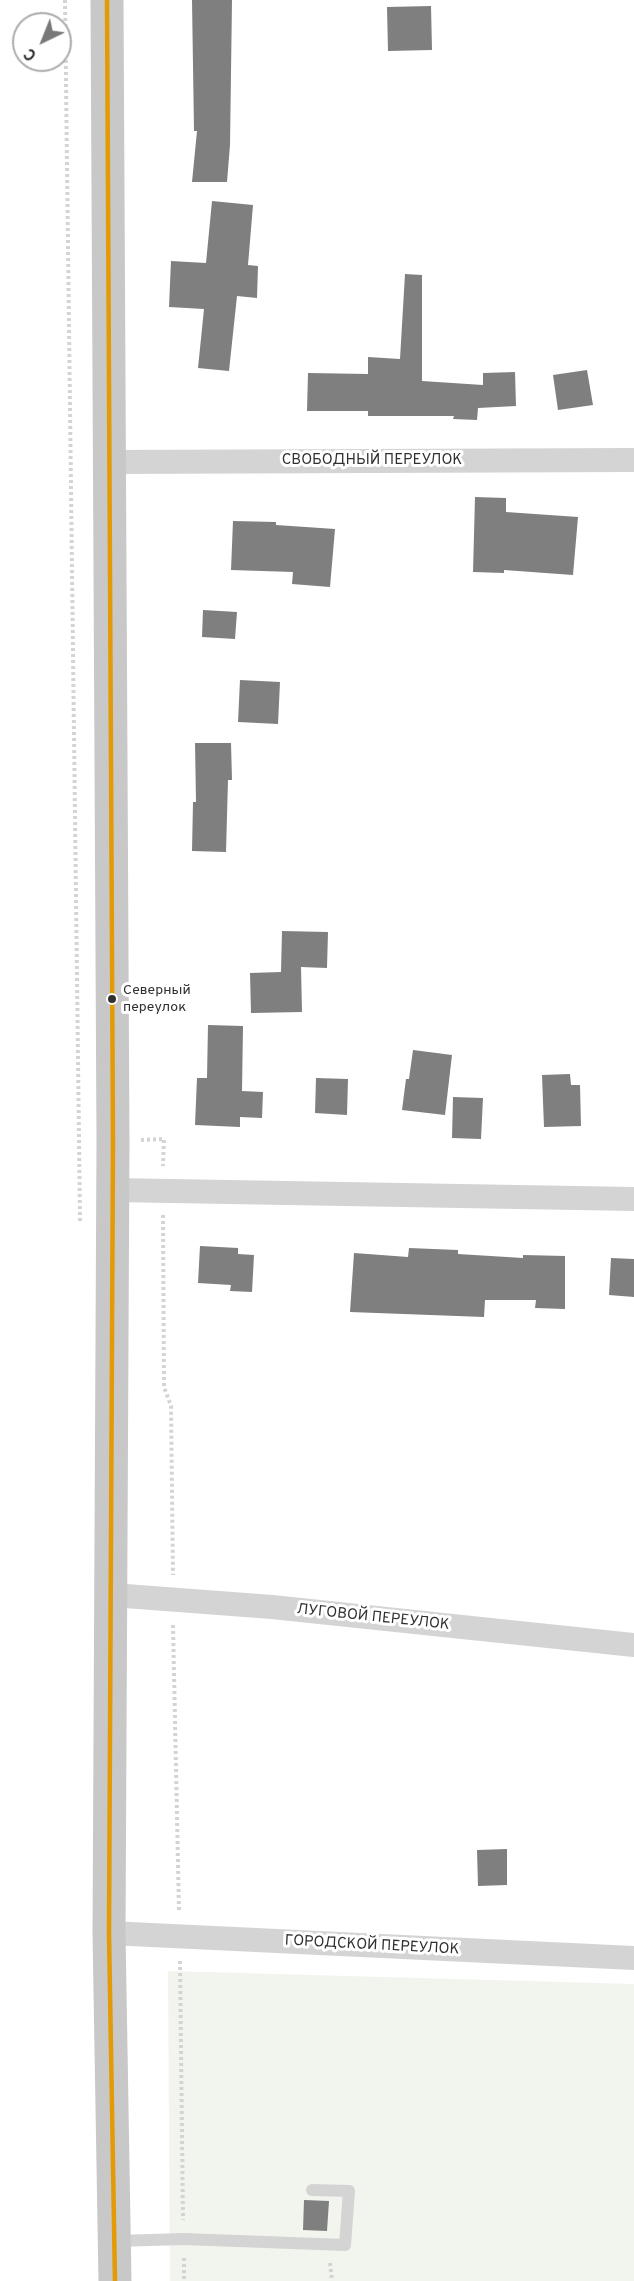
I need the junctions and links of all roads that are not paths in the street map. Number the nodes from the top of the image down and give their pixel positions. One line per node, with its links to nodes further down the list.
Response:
1 (107, 0): 3 (main road)
2 (634, 460): 3 (street, СВОБОДНЫЙ ПЕРЕУЛОК)
3 (111, 462): 4 (main road)
4 (113, 1190): 5 (street); 6 (main road)
5 (634, 1199)
6 (112, 1596): 7 (street, ЛУГОВОЙ ПЕРЕУЛОК); 8 (main road)
7 (634, 1645)
8 (109, 1933): 9 (street, ГОРОДСКОЙ ПЕРЕУЛОК); 11 (main road)
9 (634, 1958)
10 (312, 2190): 11 (lane)
11 (115, 2241): 12 (main road)
12 (115, 2281)

